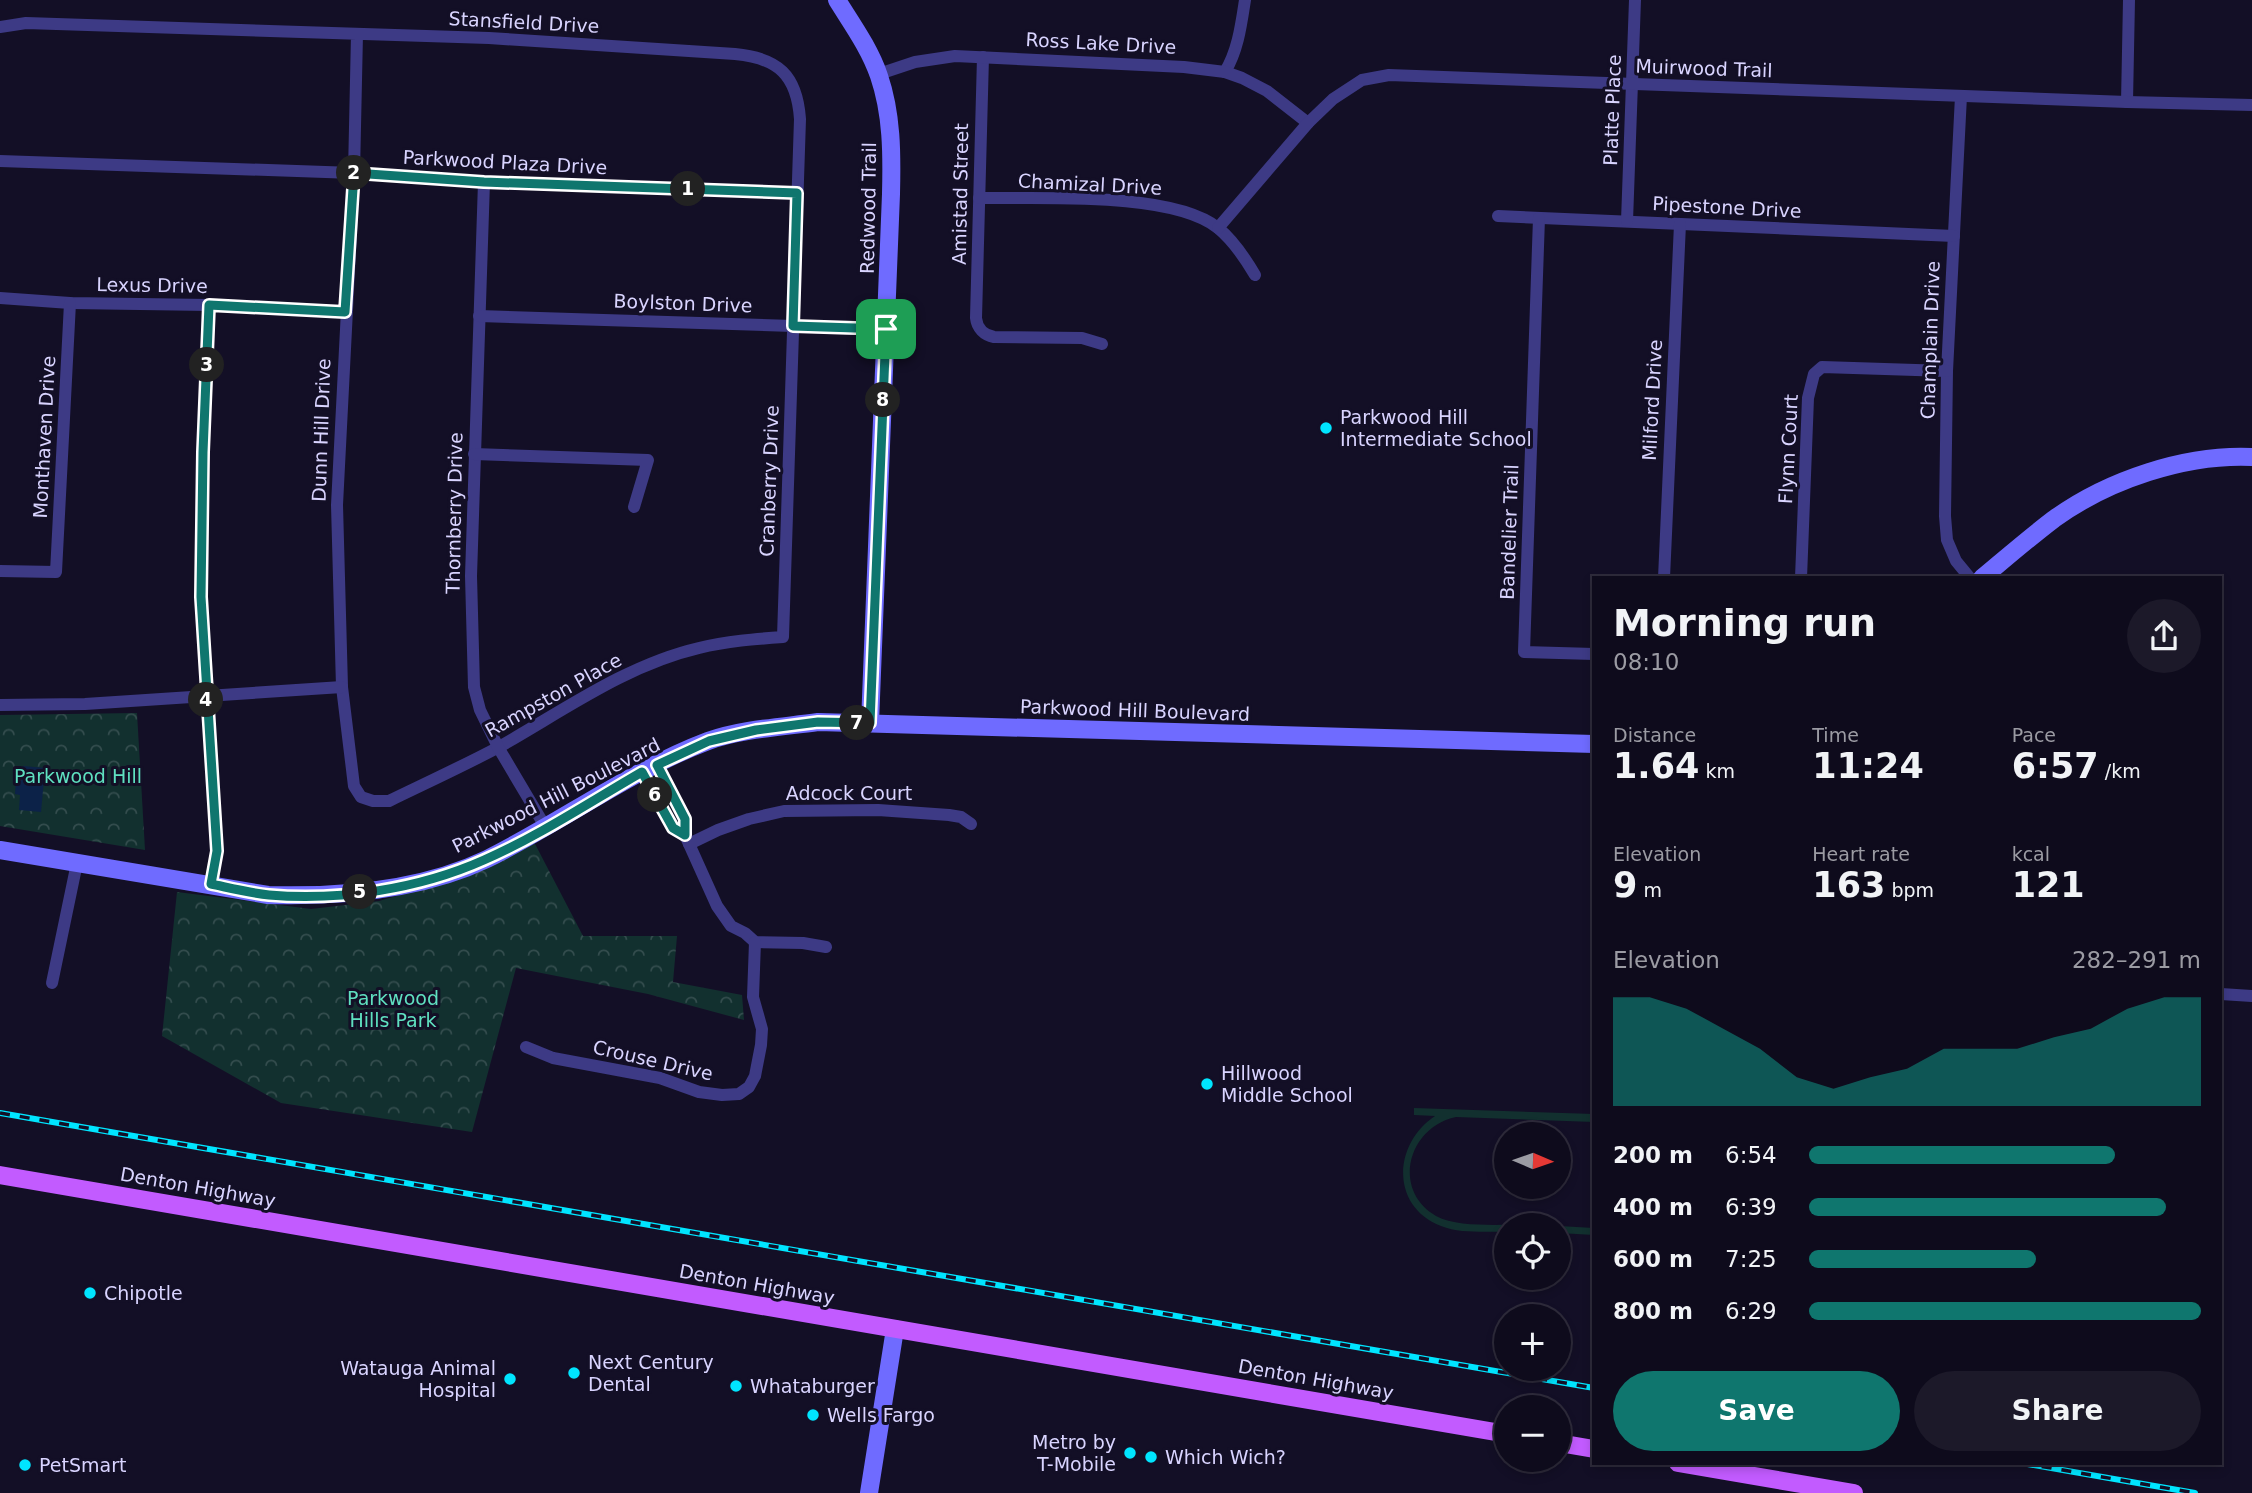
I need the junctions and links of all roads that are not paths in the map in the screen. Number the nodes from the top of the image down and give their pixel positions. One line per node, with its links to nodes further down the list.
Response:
1 (836, 0): 9 (street, Redwood Trail)
2 (1245, 0): 8 (street)
3 (1635, 0): 10 (street, Platte Place)
4 (2129, 0): 12 (street)
5 (0, 27): 6 (street, Stansfield Drive)
6 (357, 34): 16 (street, Dunn Hill Drive); 18 (street, Stansfield Drive)
7 (983, 57): 8 (street, Ross Lake Drive); 9 (street, Ross Lake Drive); 19 (street, Amistad Street)
8 (1225, 72): 14 (street, Ross Lake Drive)
9 (879, 74): 33 (street, Redwood Trail)
10 (1632, 84): 11 (street, Muirwood Trail); 14 (street, Muirwood Trail); 22 (street, Platte Place)
11 (1961, 96): 12 (street, Muirwood Trail); 25 (street, Champlain Drive)
12 (2127, 102): 13 (street, Muirwood Trail)
13 (2252, 105)
14 (1308, 123): 24 (street, Muirwood Trail)
15 (0, 161): 16 (street, Parkwood Plaza Drive)
16 (354, 173): 17 (street, Parkwood Plaza Drive); 30 (street, Dunn Hill Drive)
17 (484, 182): 18 (street, Parkwood Plaza Drive); 31 (street, Thornberry Drive)
18 (797, 193): 32 (street, Stansfield Drive)
19 (979, 198): 24 (street, Chamizal Drive); 34 (street, Amistad Street)
20 (1498, 216): 21 (street, Pipestone Drive)
21 (1539, 218): 22 (street, Pipestone Drive); 45 (street, Bandelier Trail)
22 (1627, 222): 23 (street, Pipestone Drive)
23 (1679, 224): 25 (street, Pipestone Drive); 40 (street, Milford Drive)
24 (1218, 228): 26 (street, Chamizal Drive)
25 (1954, 236): 35 (street, Champlain Drive)
26 (1255, 275)
27 (0, 298): 28 (street, Lexus Drive)
28 (70, 303): 29 (street, Lexus Drive); 39 (street, Monthaven Drive)
29 (209, 305): 30 (street, Lexus Drive); 47 (street)
30 (345, 312): 46 (street, Dunn Hill Drive)
31 (479, 316): 32 (street, Boylston Drive); 36 (street, Thornberry Drive)
32 (793, 326): 33 (street, Boylston Drive); 44 (street, Cranberry Drive)
33 (886, 329): 49 (street, Redwood Trail)
34 (1101, 344)
35 (1947, 371): 41 (street, Flynn Court); 42 (street, Champlain Drive)
36 (474, 454): 38 (street); 51 (street, Thornberry Drive)
37 (2252, 457): 43 (street)
38 (634, 507)
39 (0, 571)
40 (1664, 576)
41 (1801, 576)
42 (1968, 576)
43 (1984, 576)
44 (783, 637): 51 (street, Rampston Place)
45 (1592, 654)
46 (342, 687): 47 (street); 53 (street, Dunn Hill Drive)
47 (206, 696): 48 (street); 59 (street)
48 (0, 705)
49 (870, 723): 50 (street, Parkwood Hill Boulevard); 52 (street, Parkwood Hill Boulevard)
50 (1592, 744)
51 (498, 747): 53 (street, Rampston Place); 55 (street, Thornberry Drive)
52 (650, 769): 55 (street, Parkwood Hill Boulevard); 56 (street)
53 (389, 801)
54 (971, 824): 56 (street, Adcock Court)
55 (546, 828): 59 (street, Parkwood Hill Boulevard)
56 (687, 839): 60 (street)
57 (0, 850): 58 (street, Parkwood Hill Boulevard)
58 (78, 863): 59 (street, Parkwood Hill Boulevard); 62 (street)
59 (211, 884)
60 (755, 943): 61 (street); 65 (street, Crouse Drive)
61 (826, 947)
62 (52, 983)
63 (2222, 994): 64 (street)
64 (2252, 996)
65 (526, 1047)
66 (0, 1175): 67 (main road, Denton Highway)
67 (895, 1329): 68 (main road, Denton Highway); 72 (street)
68 (1494, 1432)
69 (1571, 1445): 70 (main road)
70 (1592, 1449)
71 (1690, 1465): 73 (main road)
72 (869, 1493)
73 (1854, 1493)

